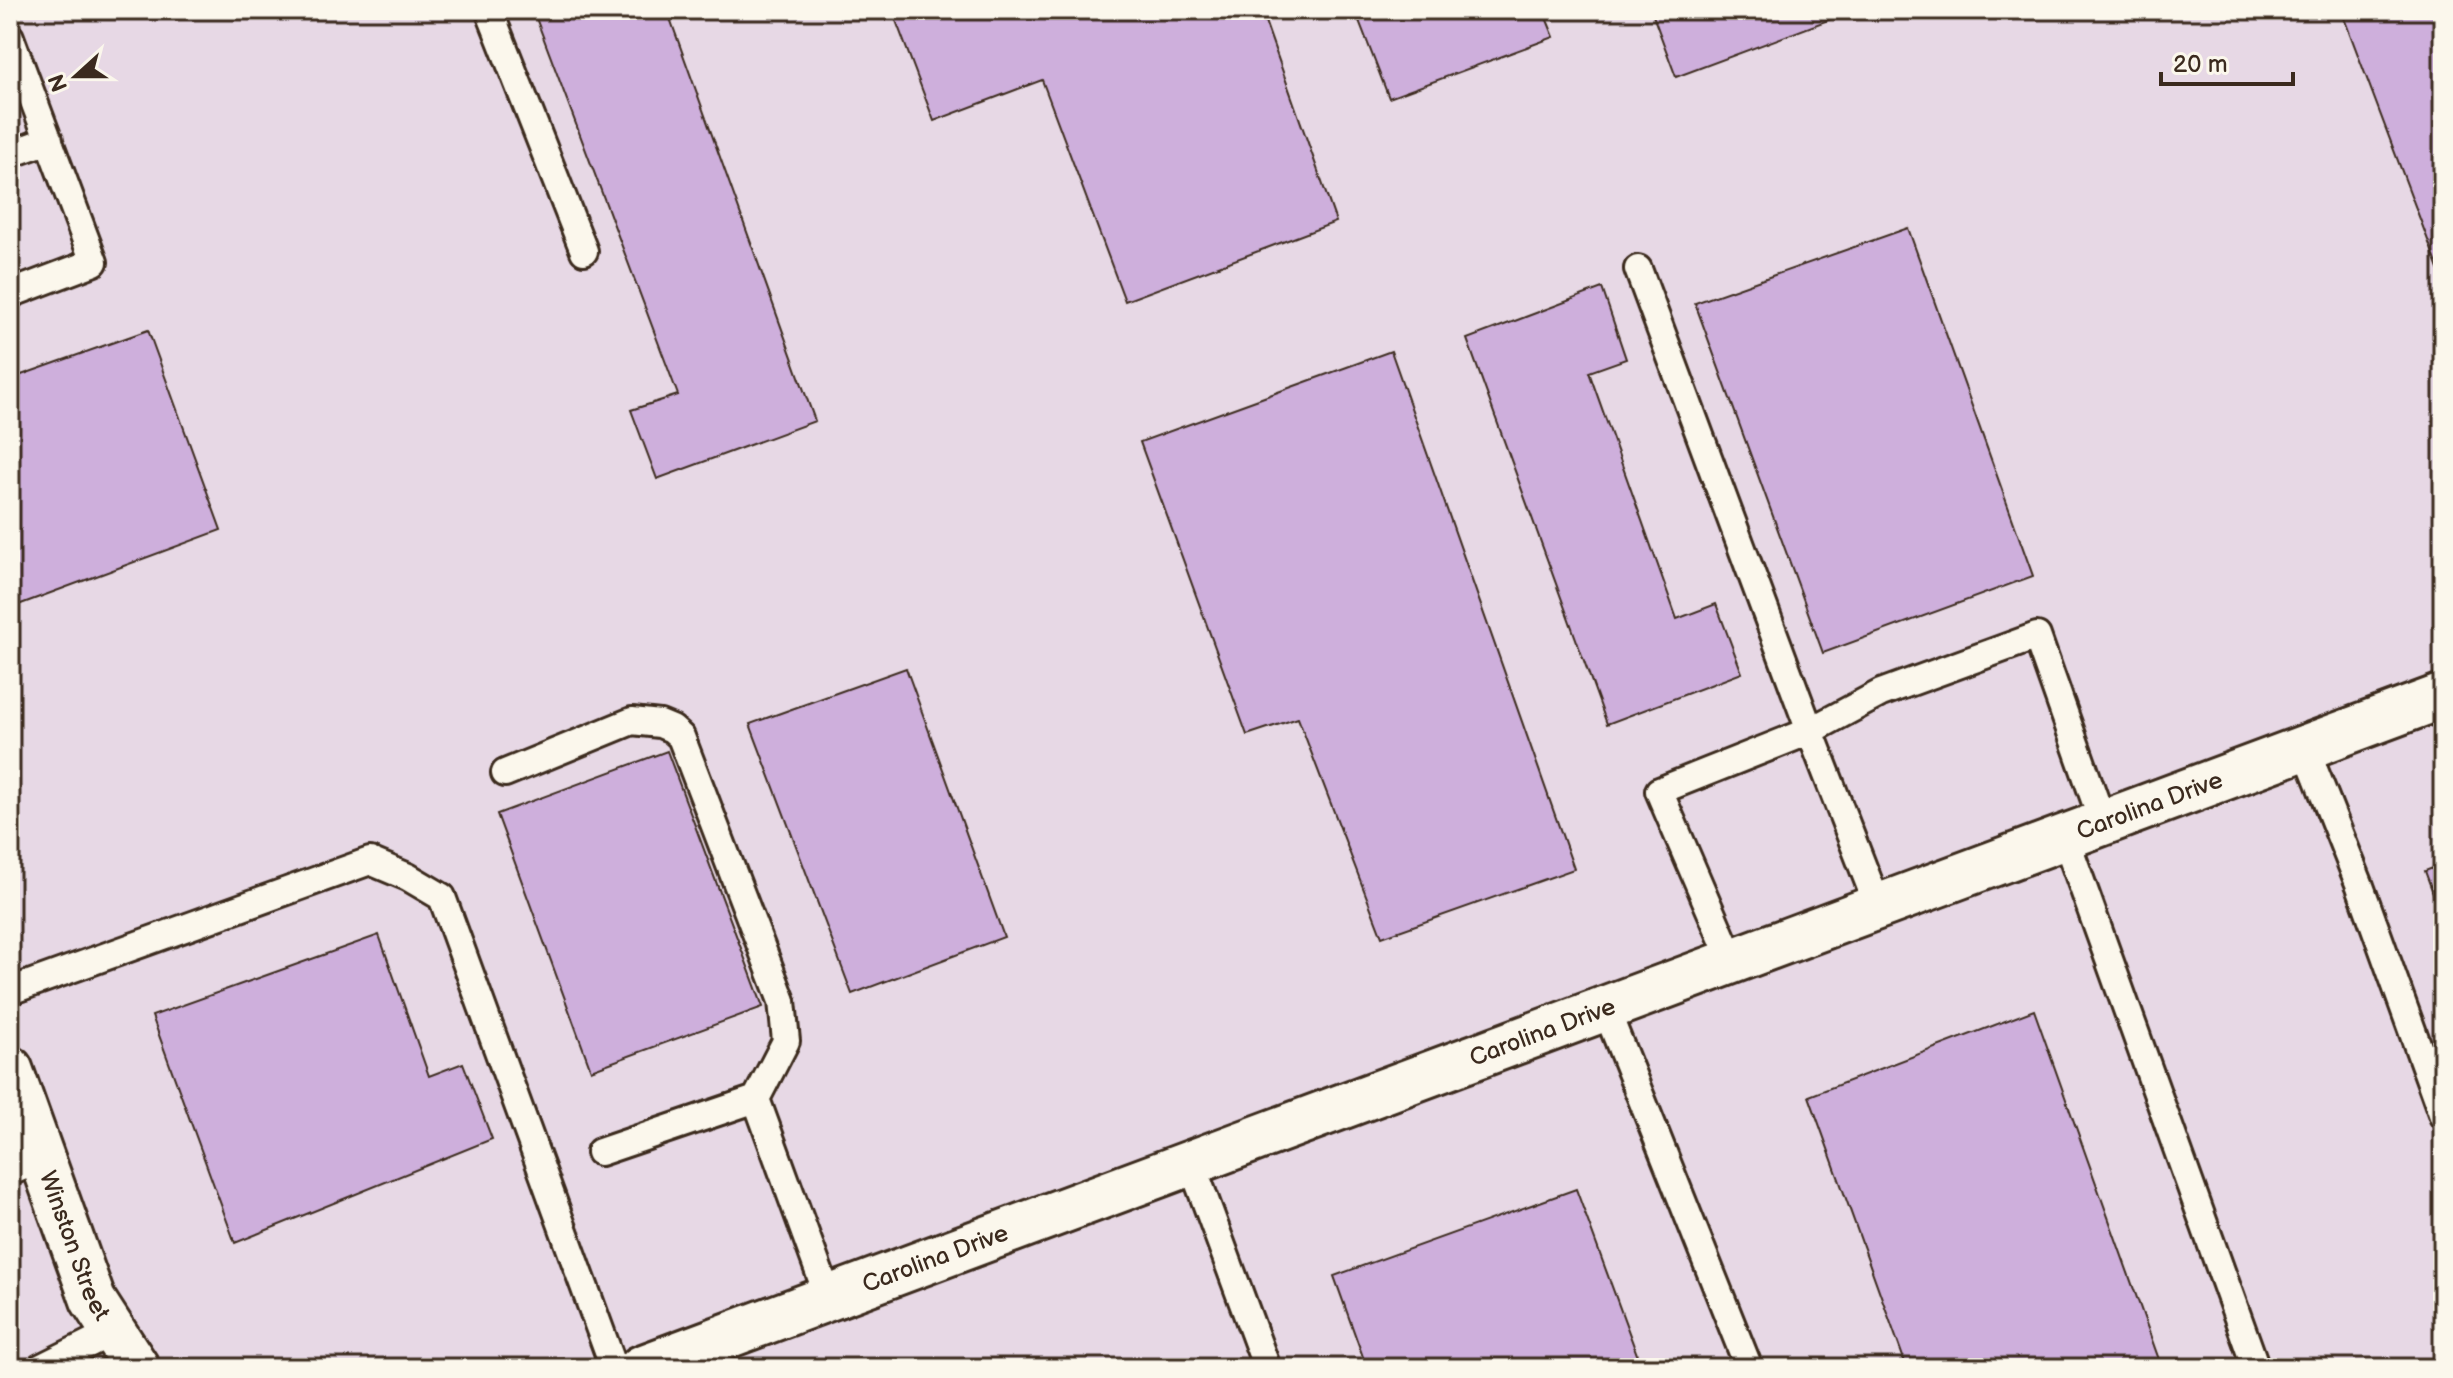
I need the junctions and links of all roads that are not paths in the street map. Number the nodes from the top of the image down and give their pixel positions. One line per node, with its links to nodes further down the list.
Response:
1 (489, 10): 5 (lane)
2 (10, 37): 3 (lane)
3 (49, 140): 4 (lane); 7 (lane)
4 (10, 154)
5 (584, 251)
6 (1638, 269): 9 (lane)
7 (10, 294)
8 (2443, 696): 10 (street, Carolina Drive)
9 (1810, 731): 12 (lane); 13 (lane); 14 (lane)
10 (2305, 747): 12 (street, Carolina Drive); 19 (lane)
11 (505, 773): 18 (lane)
12 (2084, 830): 13 (street, Carolina Drive); 31 (lane)
13 (1878, 906): 14 (street, Carolina Drive)
14 (1732, 961): 16 (street, Carolina Drive)
15 (10, 991): 27 (lane)
16 (1605, 1007): 21 (street, Carolina Drive); 30 (lane)
17 (10, 1069): 22 (street, Winston Street)
18 (756, 1099): 20 (lane); 23 (lane)
19 (2443, 1116)
20 (600, 1152)
21 (1191, 1162): 23 (street, Carolina Drive); 29 (lane)
22 (27, 1165): 24 (street, Winston Street)
23 (828, 1296): 28 (street, Carolina Drive)
24 (112, 1332): 25 (lane); 26 (street, Winston Street)
25 (40, 1368)
26 (137, 1368)
27 (614, 1368)
28 (641, 1368)
29 (1267, 1368)
30 (1749, 1368)
31 (2256, 1368)

